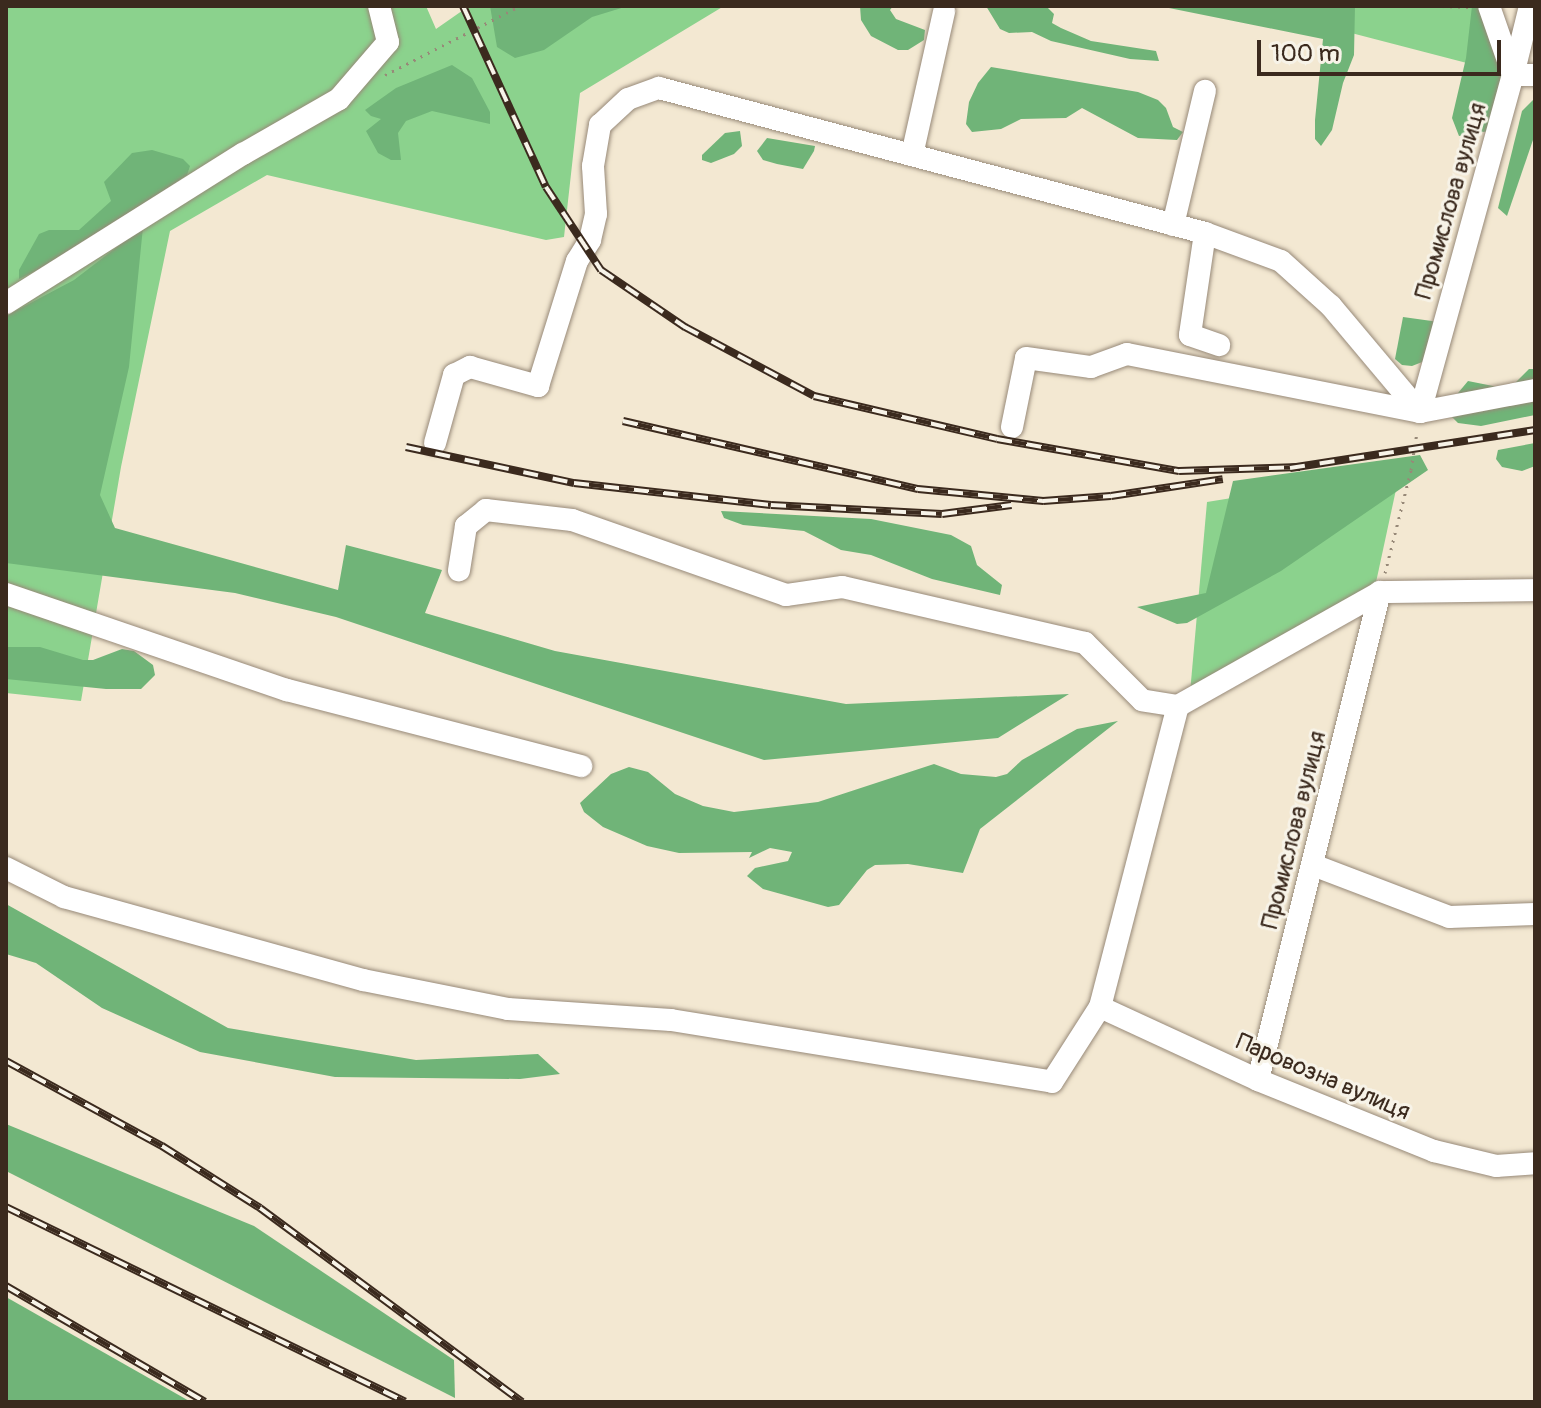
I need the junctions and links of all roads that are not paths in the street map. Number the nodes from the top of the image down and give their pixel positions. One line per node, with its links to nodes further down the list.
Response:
1 (379, 6): 10 (street)
2 (1530, 6): 5 (street, Промислова вулиця)
3 (1489, 7): 5 (street)
4 (944, 12): 7 (street)
5 (1524, 75): 13 (street, Промислова вулиця)
6 (1205, 91): 8 (street)
7 (912, 155): 8 (street); 15 (street)
8 (1173, 225): 9 (street)
9 (1205, 233): 11 (street); 13 (street)
10 (6, 303)
11 (1219, 345)
12 (1535, 390): 13 (street)
13 (1420, 412): 14 (street)
14 (1012, 427)
15 (435, 443)
16 (459, 570): 20 (street)
17 (1535, 590): 18 (street)
18 (1380, 592): 20 (street); 22 (street, Промислова вулиця)
19 (6, 594): 21 (street)
20 (1178, 706): 25 (street)
21 (581, 766)
22 (1313, 865): 24 (street); 26 (street, Промислова вулиця)
23 (6, 868): 25 (street)
24 (1535, 914)
25 (1100, 1007): 26 (street, Паровозна вулиця)
26 (1258, 1080): 27 (street, Паровозна вулиця)
27 (1535, 1163)

